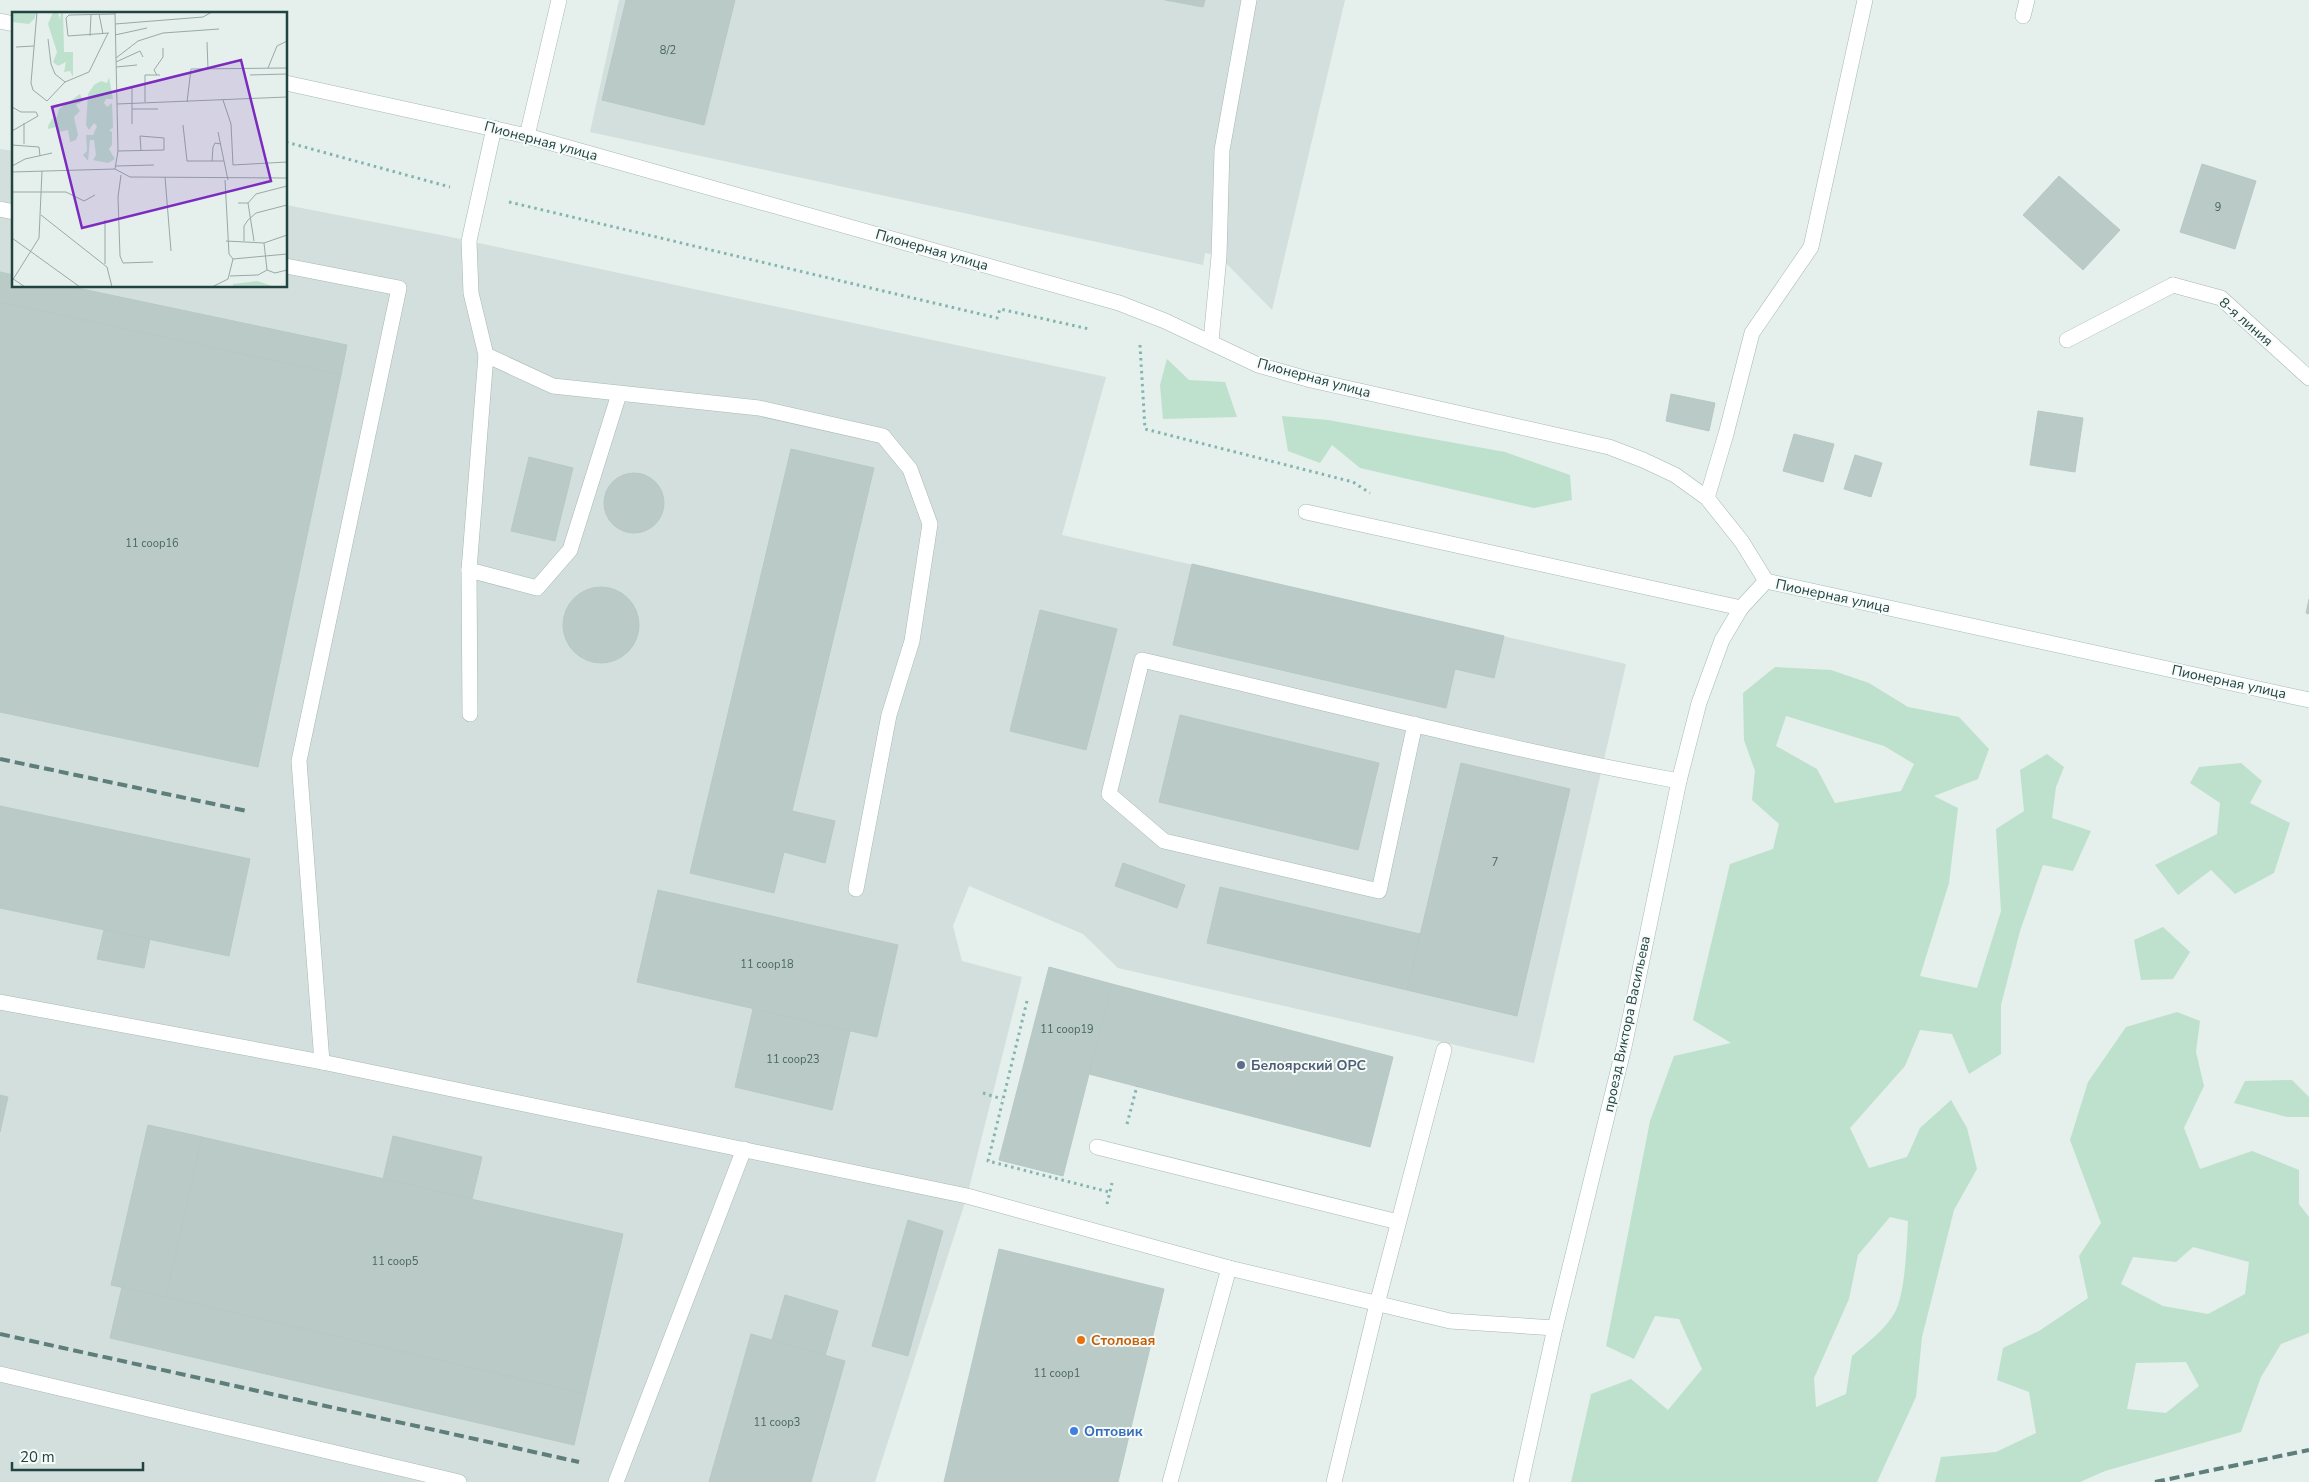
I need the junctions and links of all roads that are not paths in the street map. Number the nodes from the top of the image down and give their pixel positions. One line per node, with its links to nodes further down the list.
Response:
1 (559, 0): 8 (street)
2 (1249, 0): 11 (street)
3 (1865, 0): 15 (street)
4 (2027, 0): 5 (street)
5 (2023, 16)
6 (288, 83): 7 (street, Пионерная улица)
7 (494, 128): 8 (street, Пионерная улица); 12 (street)
8 (527, 136): 11 (street, Пионерная улица)
9 (288, 266): 27 (street)
10 (2067, 340): 13 (street, 8-я линия)
11 (1211, 341): 15 (street, Пионерная улица)
12 (486, 355): 14 (street); 17 (street)
13 (2309, 378)
14 (619, 394): 17 (street); 24 (street)
15 (1707, 498): 18 (street, Пионерная улица)
16 (1306, 512): 19 (street)
17 (469, 570): 21 (street)
18 (1766, 581): 19 (street, проезд Виктора Васильева); 20 (street, Пионерная улица)
19 (1741, 608): 23 (street, проезд Виктора Васильева)
20 (2309, 700)
21 (470, 714)
22 (1415, 724): 22 (street); 23 (street)
23 (1678, 781): 33 (street, проезд Виктора Васильева)
24 (856, 889)
25 (0, 1002): 27 (street)
26 (1444, 1050): 30 (street)
27 (322, 1062): 29 (street)
28 (1097, 1147): 30 (street)
29 (744, 1149): 31 (street); 37 (street)
30 (1398, 1222): 32 (street)
31 (1229, 1268): 32 (street); 38 (street)
32 (1377, 1304): 33 (street); 39 (street)
33 (1555, 1328): 40 (street, проезд Виктора Васильева)
34 (0, 1374): 35 (street)
35 (408, 1476): 36 (street)
36 (459, 1482)
37 (616, 1482)
38 (1170, 1482)
39 (1334, 1482)
40 (1520, 1482)

